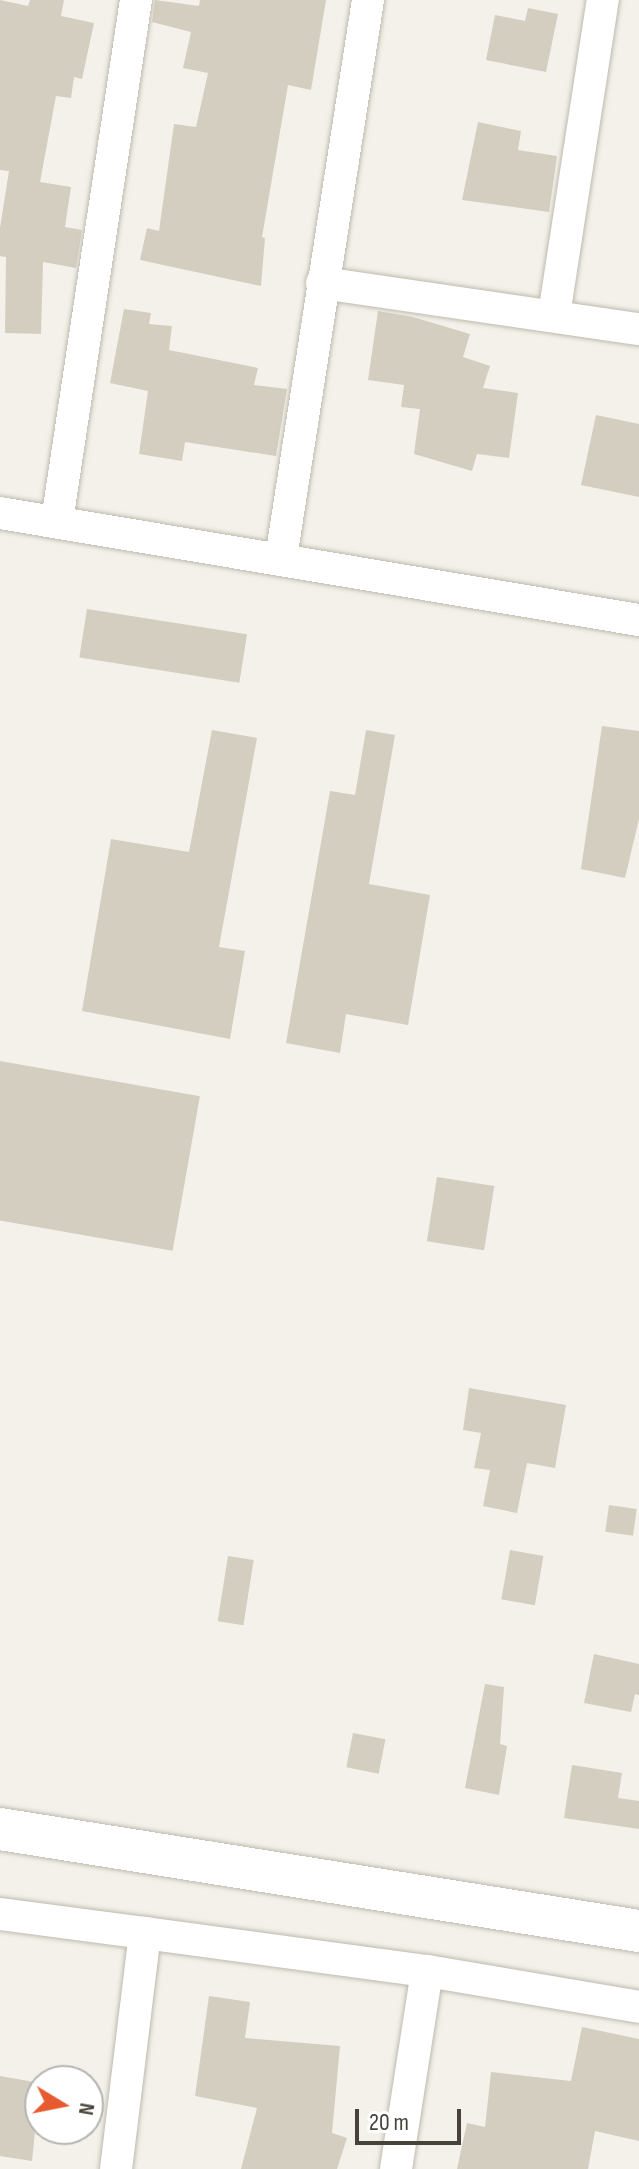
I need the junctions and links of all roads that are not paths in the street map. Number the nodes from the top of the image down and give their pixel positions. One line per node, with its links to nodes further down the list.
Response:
1 (136, 0): 8 (street)
2 (368, 0): 4 (street)
3 (603, 0): 5 (street)
4 (322, 283): 5 (street); 9 (street)
5 (554, 315): 6 (street)
6 (639, 329)
7 (0, 513): 8 (street)
8 (57, 521): 9 (street)
9 (281, 558): 10 (street)
10 (639, 620)
11 (0, 1829): 13 (street)
12 (0, 1914): 14 (street)
13 (639, 1931)
14 (145, 1933): 15 (street); 17 (street)
15 (427, 1971): 16 (street); 18 (street)
16 (639, 2007)
17 (116, 2169)
18 (396, 2169)

